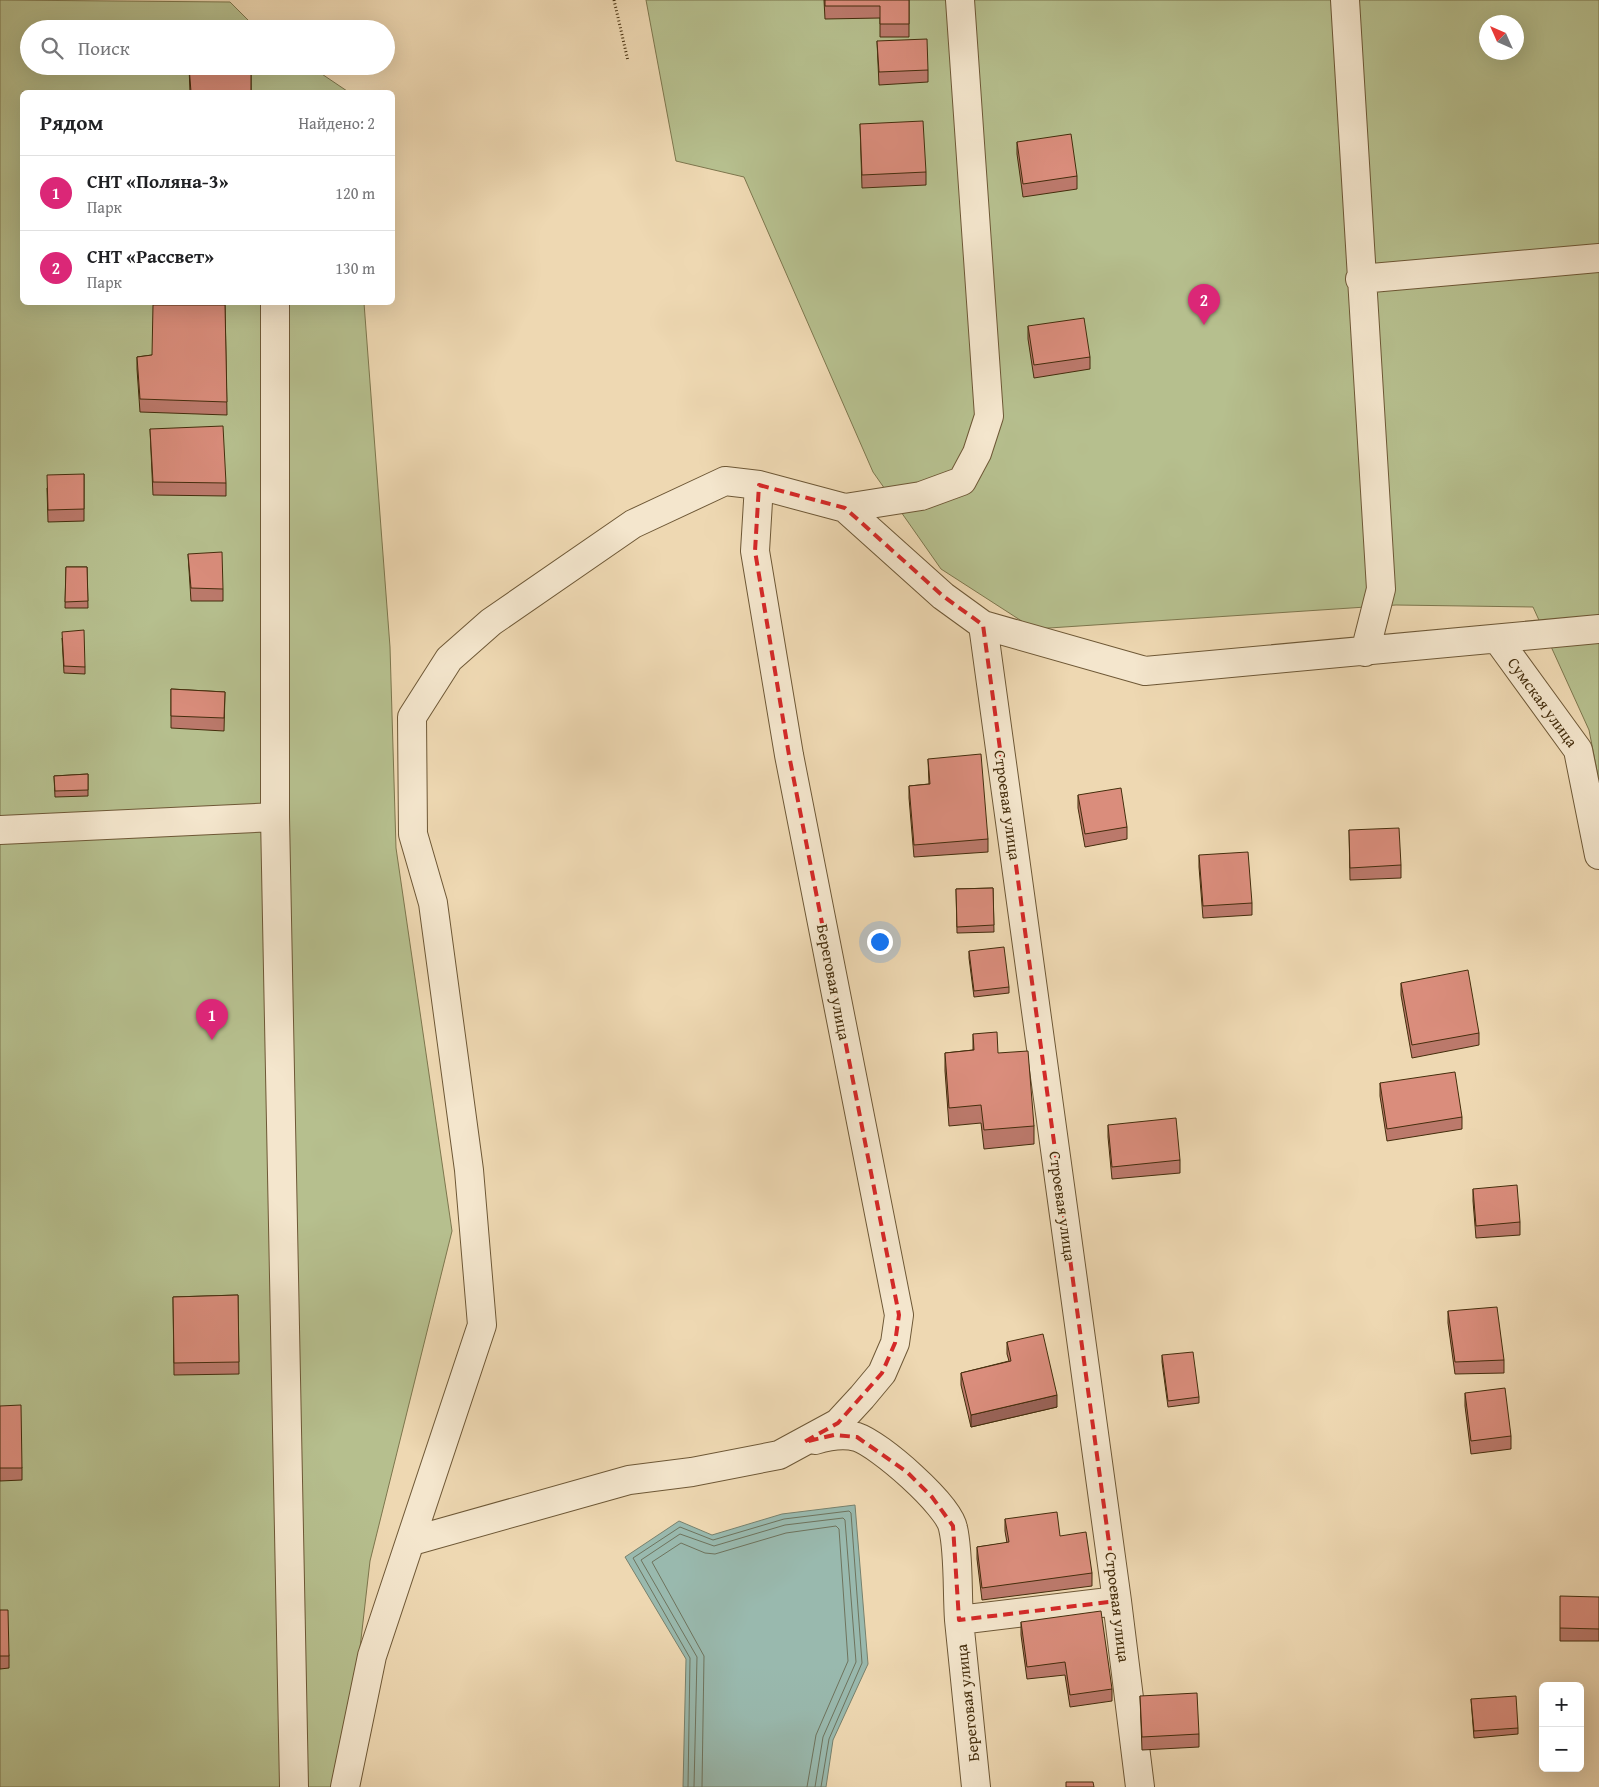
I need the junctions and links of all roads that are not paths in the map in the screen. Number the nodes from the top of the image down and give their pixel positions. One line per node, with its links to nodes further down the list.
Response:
1 (960, 0): 7 (street)
2 (1345, 0): 4 (street)
3 (1599, 258): 4 (street)
4 (1360, 279): 11 (street)
5 (275, 305): 12 (street)
6 (759, 485): 7 (street); 15 (street, Береговая улица); 16 (street)
7 (845, 508): 8 (street)
8 (983, 625): 11 (street); 17 (street, Строевая улица)
9 (1599, 629): 10 (street)
10 (1498, 640): 11 (street); 14 (street, Сумская улица)
11 (1365, 652)
12 (275, 817): 13 (street); 19 (street)
13 (0, 830)
14 (1599, 855)
15 (804, 1442): 16 (street, Береговая улица); 18 (street, Береговая улица)
16 (412, 1541): 20 (street)
17 (1117, 1601): 18 (street); 22 (street, Строевая улица)
18 (959, 1620): 21 (street, Береговая улица)
19 (294, 1787)
20 (345, 1787)
21 (976, 1787)
22 (1140, 1787)

